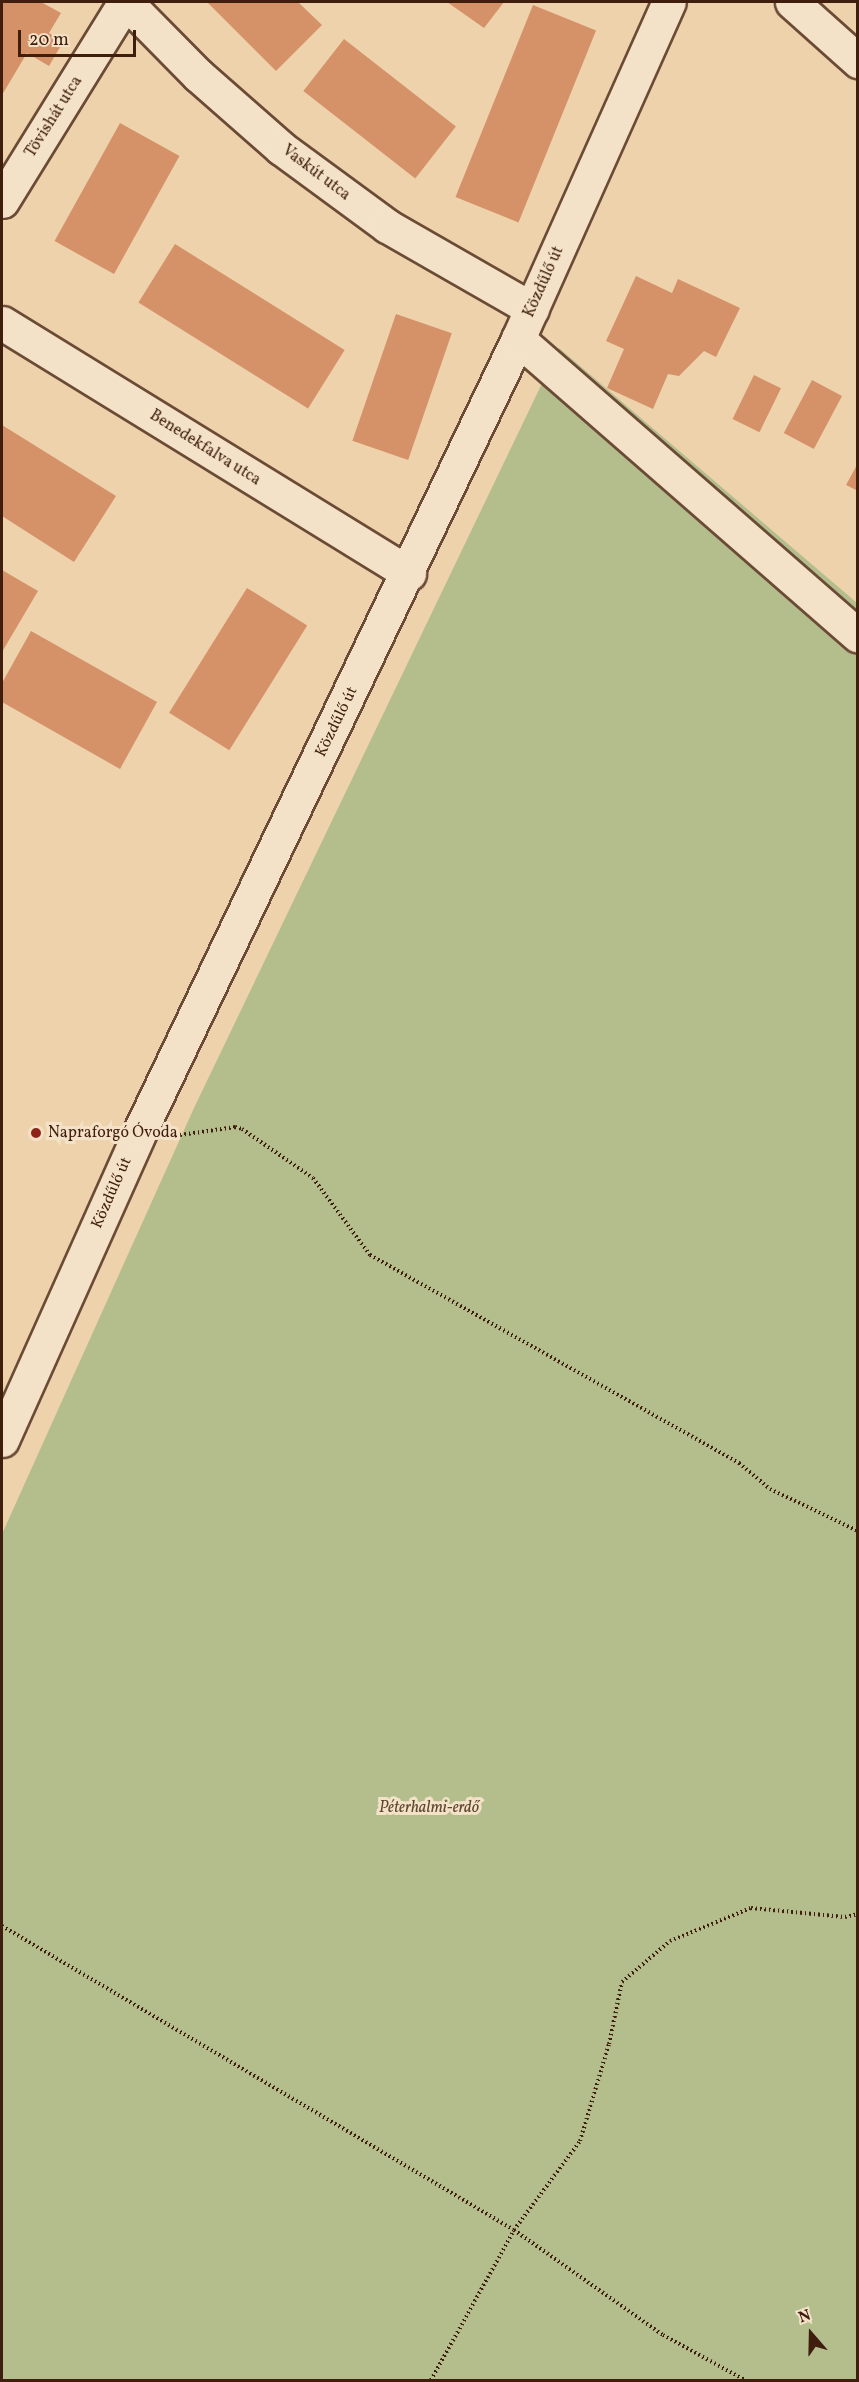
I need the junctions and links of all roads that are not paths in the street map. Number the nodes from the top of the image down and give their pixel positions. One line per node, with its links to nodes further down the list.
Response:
1 (126, 2): 5 (street, Tövishát utca); 6 (street, Vaskút utca)
2 (669, 2): 6 (street, Közdűlő út)
3 (792, 2): 4 (street)
4 (858, 61)
5 (2, 201)
6 (532, 309): 8 (street, Közdűlő út)
7 (2, 323): 9 (street, Benedekfalva utca)
8 (518, 339): 9 (street, Közdűlő út); 10 (street)
9 (409, 573): 11 (street, Közdűlő út)
10 (858, 636)
11 (2, 1440)

